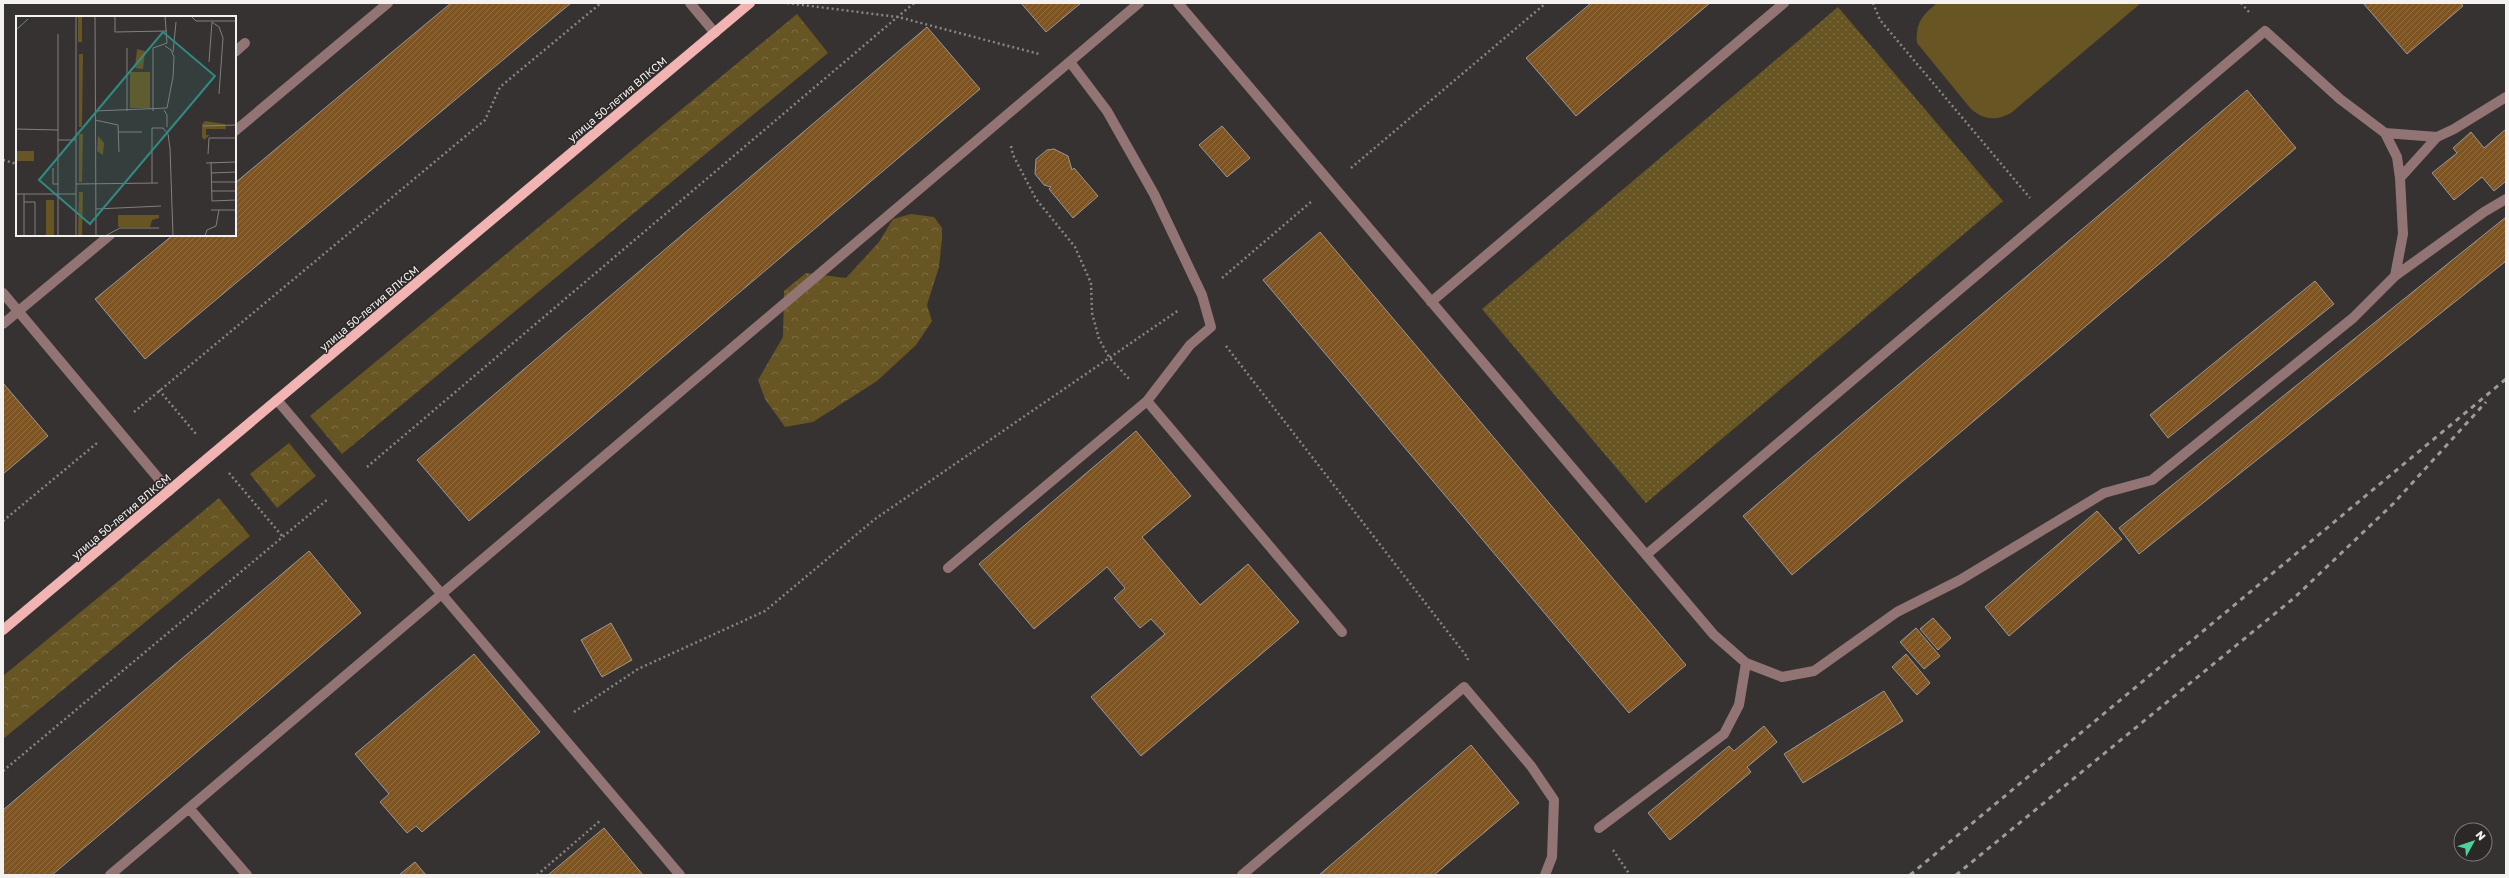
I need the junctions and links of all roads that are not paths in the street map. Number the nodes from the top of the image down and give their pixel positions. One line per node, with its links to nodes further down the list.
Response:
1 (388, 3): 12 (lane)
2 (690, 3): 7 (lane)
3 (750, 3): 7 (main road, улица 50-летия ВЛКСМ)
4 (1139, 3): 10 (lane)
5 (1178, 3): 20 (lane)
6 (1784, 3): 20 (lane)
7 (715, 33): 23 (main road, улица 50-летия ВЛКСМ)
8 (245, 43): 9 (lane)
9 (236, 51)
10 (1070, 62): 24 (lane); 28 (lane)
11 (2506, 97): 14 (lane)
12 (236, 130)
13 (2386, 133): 14 (lane); 15 (lane); 26 (lane)
14 (2437, 137): 15 (lane)
15 (2400, 178): 18 (lane)
16 (2506, 200): 18 (lane)
17 (109, 236): 21 (lane)
18 (2395, 276): 31 (lane)
19 (3, 293): 21 (lane)
20 (1431, 302): 26 (lane)
21 (18, 311): 22 (lane); 25 (lane)
22 (3, 324)
23 (277, 400): 25 (main road, улица 50-летия ВЛКСМ); 28 (lane)
24 (1147, 401): 27 (lane); 30 (lane)
25 (169, 491): 29 (main road, улица 50-летия ВЛКСМ)
26 (1646, 555): 31 (lane)
27 (948, 568)
28 (442, 594): 32 (lane); 36 (lane)
29 (3, 630)
30 (1342, 632)
31 (1746, 663): 33 (lane)
32 (189, 808): 34 (lane); 35 (lane)
33 (1599, 828)
34 (110, 875)
35 (247, 875)
36 (680, 875)
37 (1242, 875): 38 (lane)
38 (1545, 875)

